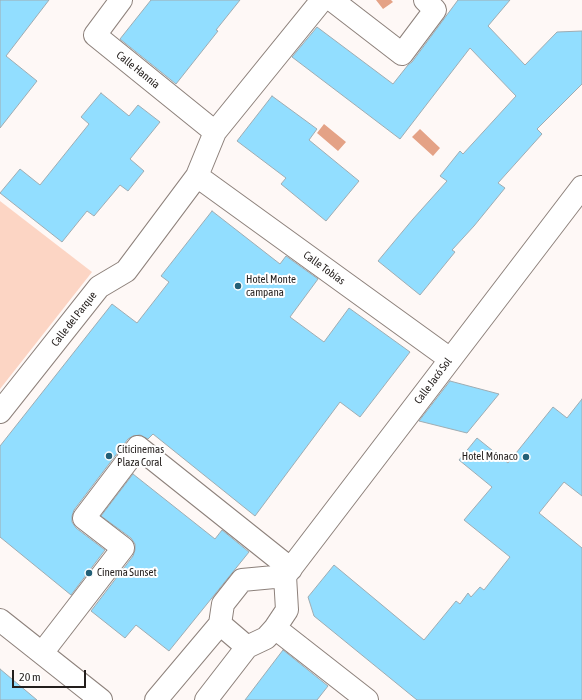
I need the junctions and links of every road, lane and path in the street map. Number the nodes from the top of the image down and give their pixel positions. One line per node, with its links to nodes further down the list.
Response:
1 (121, 0): 5 (street, Calle Hannia)
2 (322, 0): 5 (street)
3 (332, 0): 4 (street)
4 (425, 0)
5 (215, 132): 6 (street)
6 (197, 176): 8 (street, Calle Tobías); 9 (street, Calle del Parque)
7 (582, 187): 8 (street, Calle Jacó Sol)
8 (450, 359): 10 (street, Calle Jacó Sol)
9 (0, 412)
10 (288, 572): 12 (street); 13 (street); 15 (street)
11 (0, 620): 15 (street)
12 (220, 624): 14 (street); 17 (street)
13 (275, 628): 14 (street); 19 (street)
14 (247, 648): 18 (street)
15 (42, 653): 16 (street)
16 (102, 700)
17 (156, 700)
18 (206, 700)
19 (367, 700)

